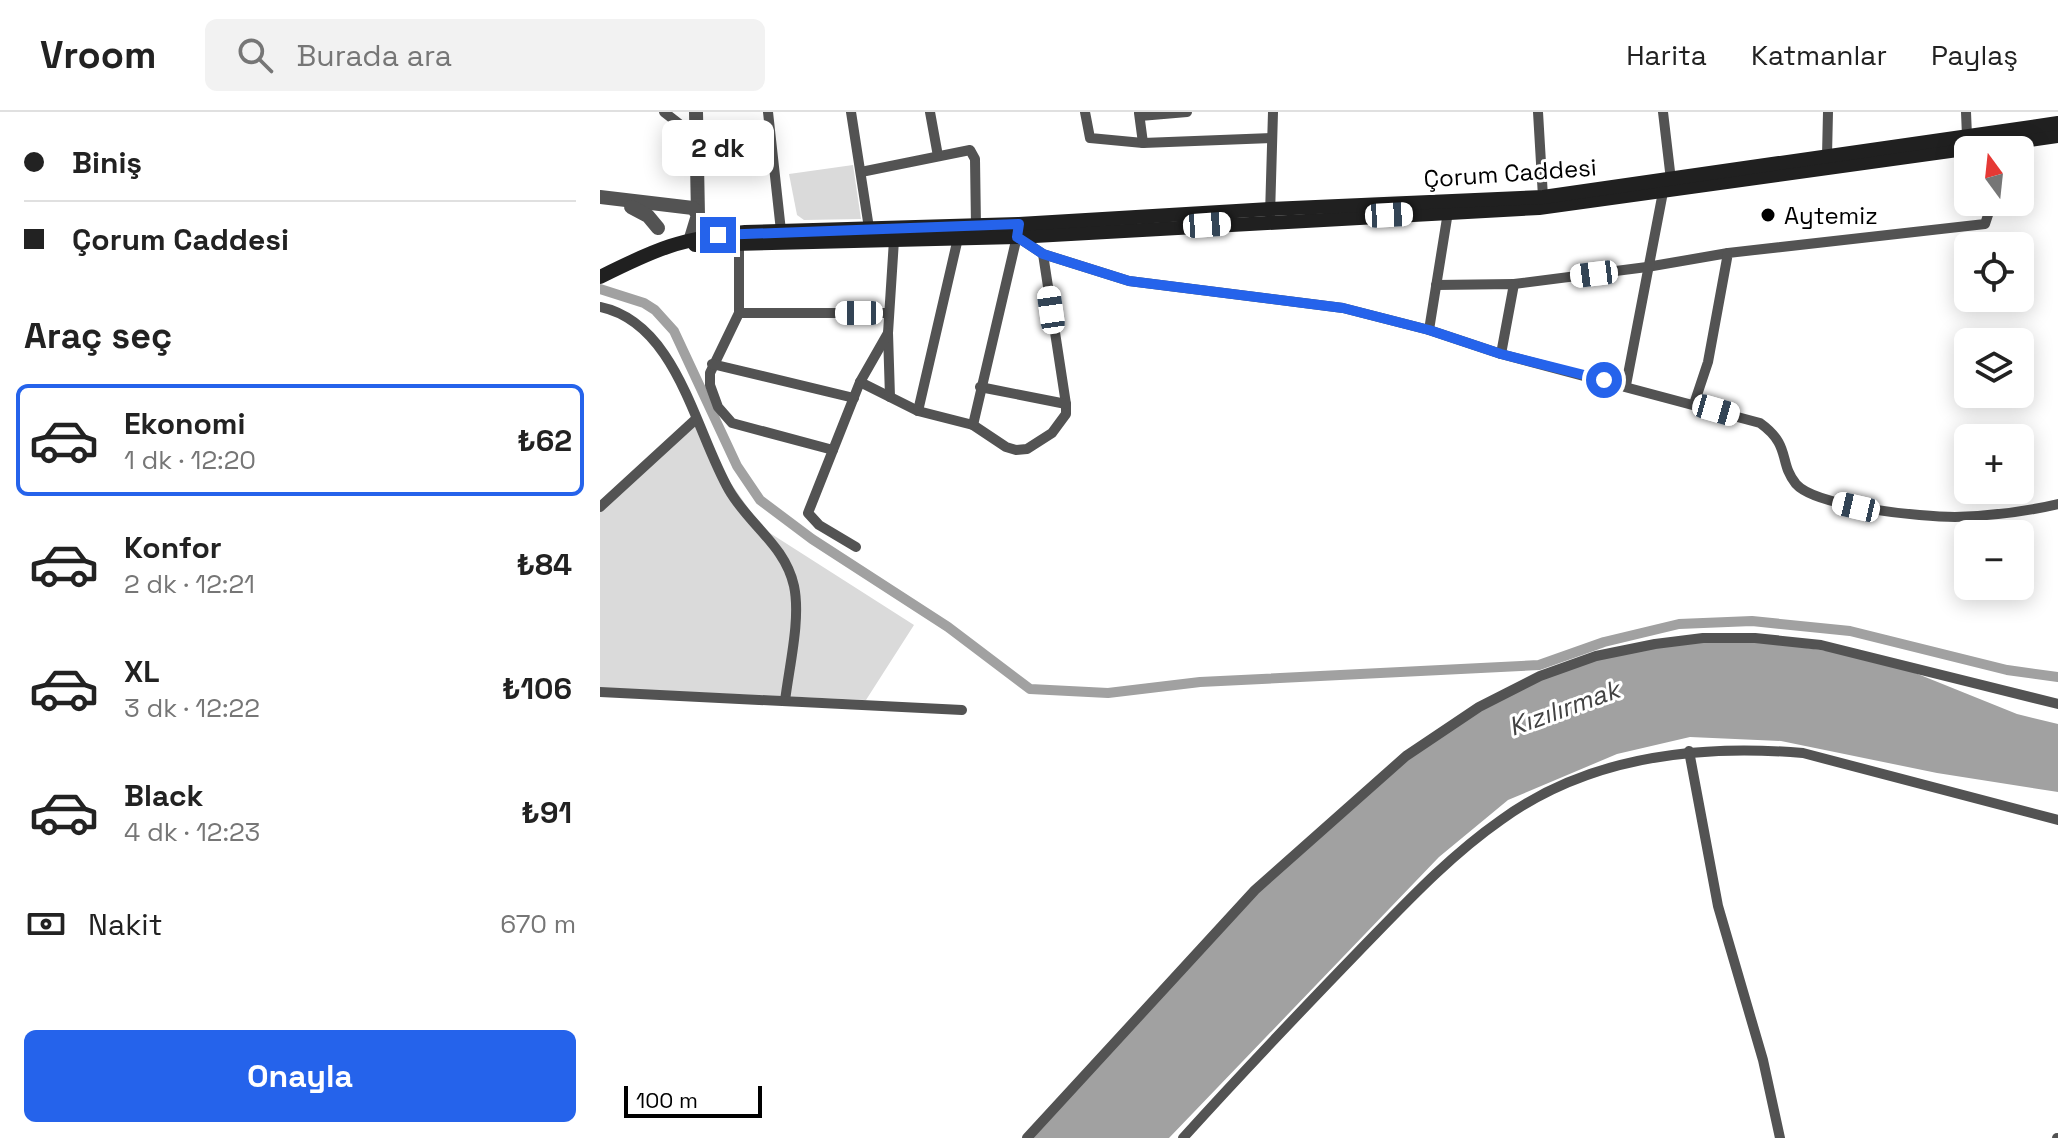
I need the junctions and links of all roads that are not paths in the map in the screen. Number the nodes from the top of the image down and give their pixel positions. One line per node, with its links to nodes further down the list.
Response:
1 (664, 112): 18 (street)
2 (696, 112): 18 (street)
3 (768, 112): 40 (street)
4 (851, 112): 26 (street)
5 (930, 112): 24 (street)
6 (1085, 112): 21 (street)
7 (1187, 112): 13 (street)
8 (1273, 112): 19 (street)
9 (1538, 112): 29 (street)
10 (1663, 112): 27 (street)
11 (1828, 112): 25 (street)
12 (1966, 112): 15 (street)
13 (1139, 114): 21 (street)
14 (2058, 123): 16 (main road, Çorum Caddesi)
15 (1971, 136)
16 (2008, 136)
17 (2058, 136): 20 (main road, Çorum Caddesi)
18 (696, 137): 32 (street)
19 (1272, 138): 21 (street); 34 (street)
20 (2034, 139)
21 (1143, 143)
22 (1954, 146): 25 (main road, Çorum Caddesi)
23 (1954, 148): 27 (main road, Çorum Caddesi)
24 (938, 156): 26 (street); 36 (street)
25 (1827, 156): 27 (main road, Çorum Caddesi)
26 (861, 172): 37 (street)
27 (1667, 186): 29 (main road, Çorum Caddesi); 33 (main road, Çorum Caddesi); 50 (street)
28 (600, 197): 30 (street)
29 (1543, 197): 34 (main road, Çorum Caddesi)
30 (616, 200): 31 (street); 38 (street)
31 (669, 206): 32 (street); 38 (street)
32 (697, 207): 41 (street); 42 (street)
33 (1448, 212): 34 (main road, Çorum Caddesi); 53 (street)
34 (1270, 215): 39 (main road, Çorum Caddesi)
35 (1988, 216): 48 (street)
36 (976, 226): 37 (main road, Çorum Caddesi); 39 (main road, Çorum Caddesi)
37 (869, 228): 40 (main road, Çorum Caddesi)
38 (659, 230): 45 (street); 47 (street)
39 (1018, 230): 43 (main road, Çorum Caddesi); 49 (street); 63 (street)
40 (781, 231): 41 (main road, Çorum Caddesi)
41 (718, 235): 42 (main road, Çorum Caddesi)
42 (691, 238): 45 (main road, Çorum Caddesi)
43 (958, 238): 44 (main road, Çorum Caddesi); 68 (street)
44 (894, 240): 46 (main road, Çorum Caddesi); 56 (street)
45 (675, 242): 46 (main road, Çorum Caddesi); 47 (main road, Çorum Caddesi)
46 (739, 246): 55 (street)
47 (655, 250): 51 (main road, Çorum Caddesi)
48 (1728, 253): 50 (street); 67 (street)
49 (1043, 254): 57 (street); 66 (street)
50 (1647, 267): 52 (street); 62 (street)
51 (600, 277)
52 (1514, 284): 53 (street); 59 (street)
53 (1436, 285): 57 (street)
54 (600, 307): 69 (street)
55 (739, 313): 56 (street); 60 (street)
56 (889, 313): 58 (street)
57 (1429, 330): 59 (street)
58 (888, 333): 61 (street); 64 (street)
59 (1501, 354): 62 (street)
60 (712, 364): 65 (street); 71 (street)
61 (860, 382): 64 (street); 65 (street)
62 (1626, 385): 67 (street)
63 (980, 387): 66 (street); 70 (street)
64 (890, 397): 68 (street)
65 (854, 398): 71 (street)
66 (1066, 404): 70 (street)
67 (1694, 404): 72 (street)
68 (918, 411): 70 (street)
69 (696, 419): 73 (street); 76 (street)
70 (973, 425)
71 (833, 450): 74 (street)
72 (2058, 504)
73 (600, 507)
74 (856, 547)
75 (600, 692): 76 (street)
76 (785, 701): 78 (street)
77 (2058, 704): 81 (street)
78 (962, 710)
79 (1689, 751): 80 (street); 82 (street); 83 (street)
80 (2058, 820)
81 (1027, 1138)
82 (1183, 1138)
83 (1780, 1138)

